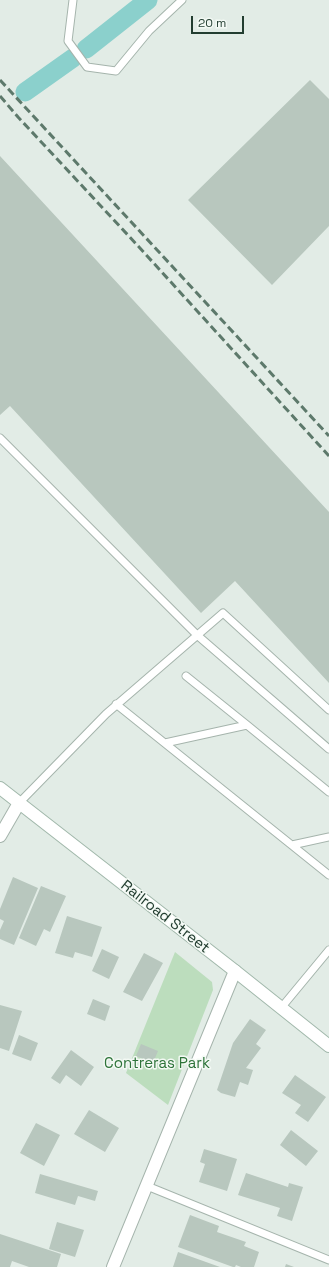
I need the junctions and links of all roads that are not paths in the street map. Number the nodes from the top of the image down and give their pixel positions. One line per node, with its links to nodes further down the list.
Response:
1 (73, 0): 2 (lane)
2 (182, 0)
3 (0, 438): 4 (lane)
4 (197, 635): 6 (lane); 7 (lane); 10 (lane)
5 (186, 676): 8 (lane)
6 (116, 704): 9 (lane); 13 (lane)
7 (329, 710)
8 (247, 725): 9 (lane); 12 (lane)
9 (165, 743): 16 (lane)
10 (329, 749)
11 (0, 788): 13 (main road, Railroad Street)
12 (329, 792)
13 (19, 803): 14 (main road); 19 (main road, Railroad Street)
14 (0, 836)
15 (329, 837): 16 (lane)
16 (292, 845): 17 (lane)
17 (329, 875)
18 (329, 950): 20 (lane)
19 (235, 971): 20 (main road, Railroad Street); 22 (main road)
20 (282, 1008): 21 (main road, Railroad Street)
21 (329, 1046)
22 (147, 1186): 23 (lane); 24 (main road)
23 (329, 1260)
24 (113, 1267)

